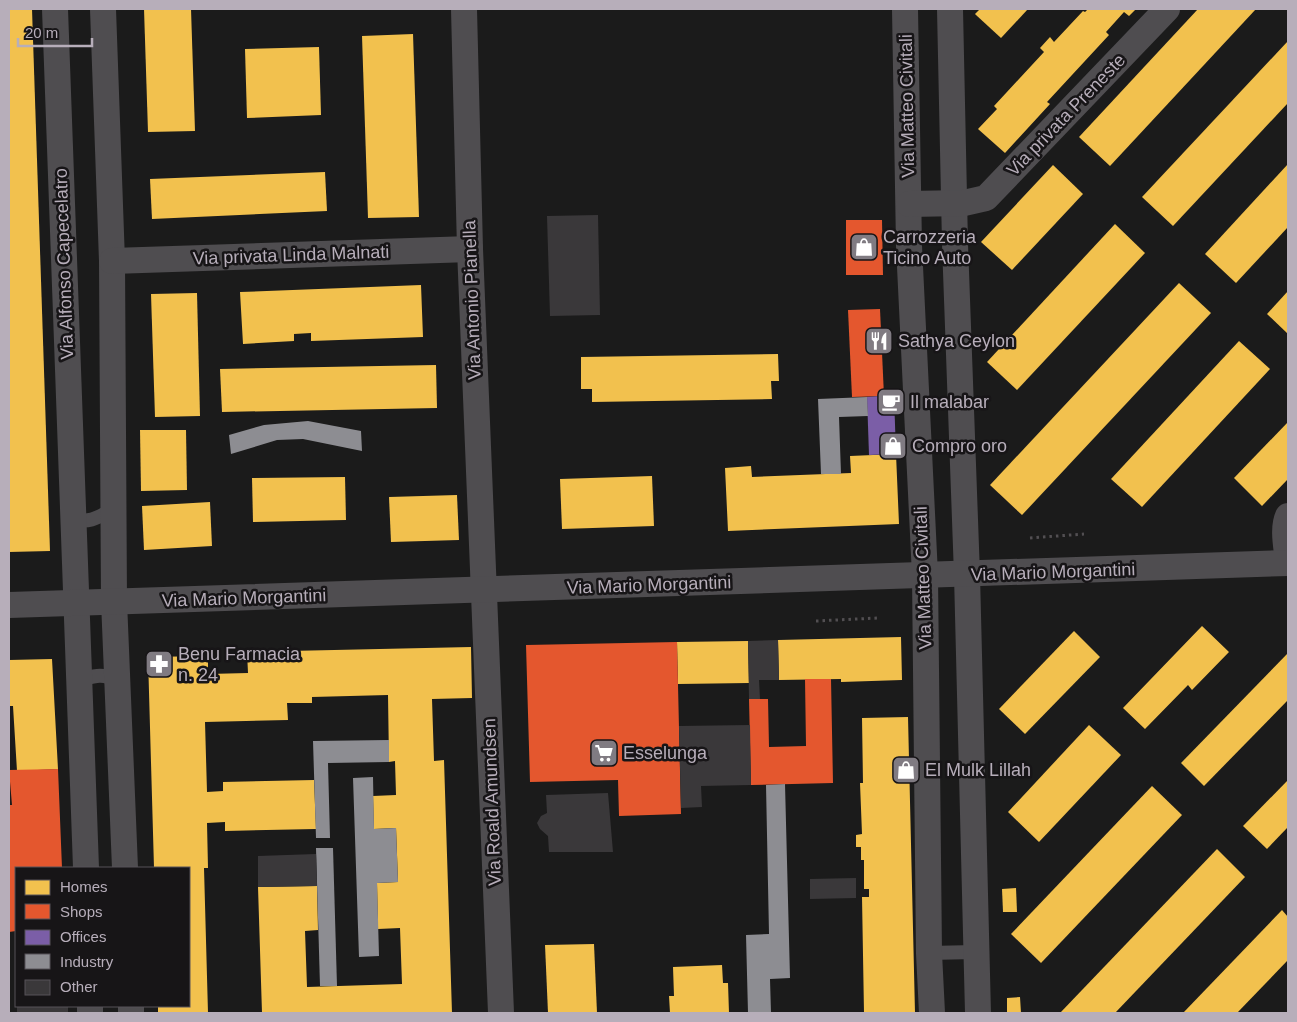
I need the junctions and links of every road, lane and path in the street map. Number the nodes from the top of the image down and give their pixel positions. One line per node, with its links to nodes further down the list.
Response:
1 (55, 9): 13 (street, Via Alfonso Capecelatro)
2 (103, 9): 10 (street)
3 (464, 9): 9 (street, Via Antonio Pianella)
4 (905, 9): 8 (street, Via Matteo Civitali)
5 (950, 9): 7 (street)
6 (1167, 9): 7 (street, Via privata Preneste)
7 (955, 203): 8 (street, Via Matteo Civitali); 17 (street)
8 (909, 204): 18 (street, Via Matteo Civitali)
9 (470, 249): 10 (street, Via privata Linda Malnati); 19 (street, Via Antonio Pianella)
10 (112, 261): 11 (street)
11 (114, 509): 13 (lane); 20 (street)
12 (1288, 516): 16 (street)
13 (74, 519): 21 (street, Via Alfonso Capecelatro)
14 (1084, 534): 15 (path)
15 (1030, 538)
16 (1288, 564): 17 (street, Via Mario Morgantini)
17 (967, 575): 18 (street, Via Mario Morgantini); 29 (street)
18 (925, 576): 19 (street, Via Mario Morgantini); 30 (street, Via Matteo Civitali)
19 (484, 590): 20 (street, Via Mario Morgantini); 31 (street, Via Roald Amundsen)
20 (114, 602): 21 (street, Via Mario Morgantini); 26 (street)
21 (77, 603): 22 (street, Via Mario Morgantini); 25 (street, Via Alfonso Capecelatro)
22 (9, 605)
23 (878, 618): 24 (path)
24 (816, 620)
25 (80, 680): 26 (lane); 27 (street, Via Alfonso Capecelatro)
26 (117, 680): 28 (street)
27 (86, 867)
28 (125, 867)
29 (975, 952): 30 (lane); 33 (street)
30 (929, 953): 32 (street, Via Matteo Civitali)
31 (501, 1013)
32 (932, 1013)
33 (978, 1013)

